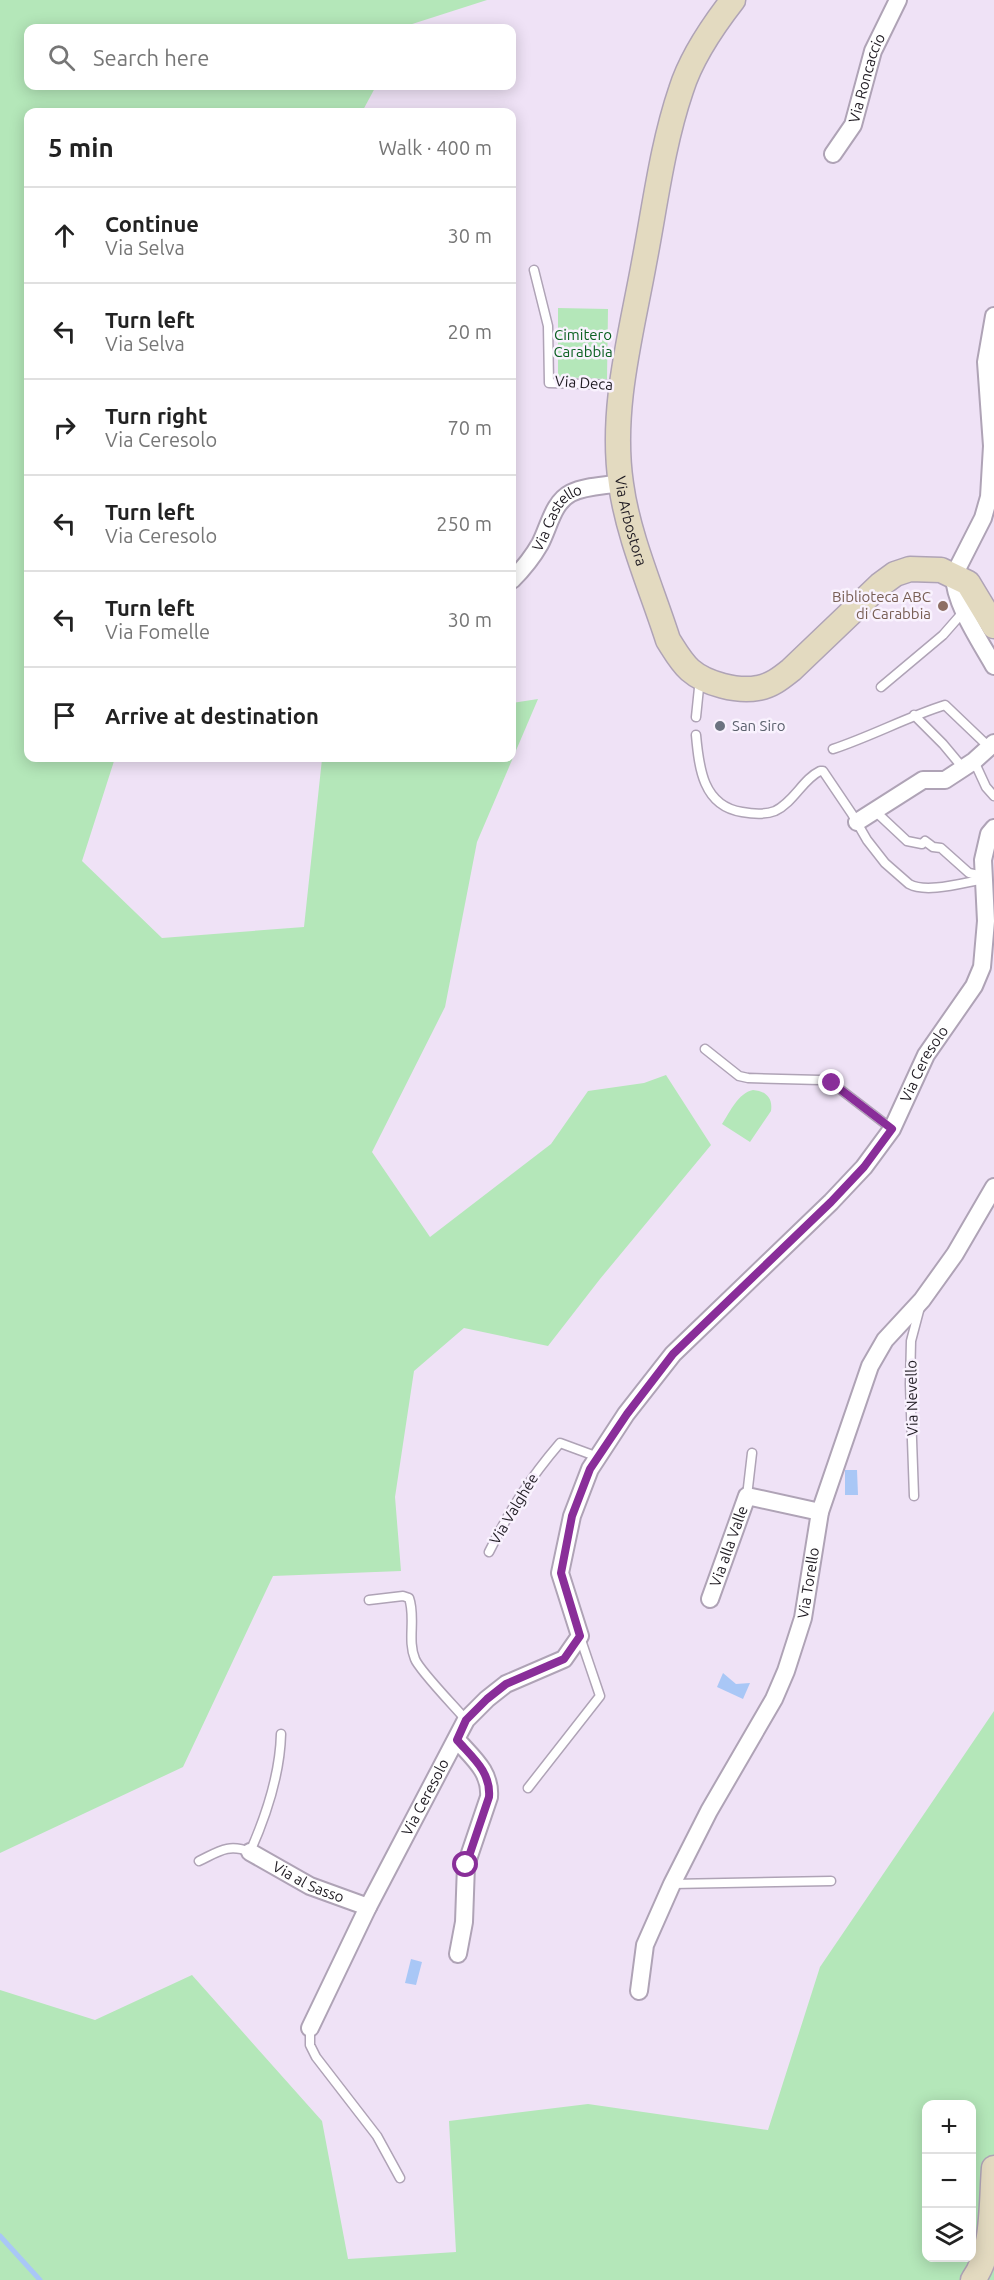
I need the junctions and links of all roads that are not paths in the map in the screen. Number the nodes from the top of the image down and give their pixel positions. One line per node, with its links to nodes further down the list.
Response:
1 (733, 0): 6 (street, Via Arbostora)
2 (898, 0): 3 (street, Via Roncaccio)
3 (833, 154)
4 (534, 270): 6 (lane, Via Deca)
5 (994, 316): 8 (street)
6 (622, 385): 7 (street, Via Arbostora)
7 (621, 483): 9 (street, Via Castello); 13 (street, Via Arbostora)
8 (954, 575): 10 (street); 11 (street); 13 (street, Via Arbostora)
9 (516, 576)
10 (964, 611): 12 (street); 14 (lane)
11 (994, 626)
12 (994, 666)
13 (700, 676): 16 (lane)
14 (881, 687)
15 (914, 715): 18 (lane); 19 (lane); 20 (lane)
16 (696, 717)
17 (696, 735): 23 (lane)
18 (992, 746): 20 (street)
19 (833, 749)
20 (968, 765): 21 (lane); 22 (street)
21 (994, 796)
22 (875, 811): 23 (street); 25 (lane)
23 (857, 822): 25 (lane)
24 (994, 828): 25 (street, Via Ceresolo)
25 (985, 878): 27 (street, Via Ceresolo)
26 (705, 1049): 27 (lane)
27 (892, 1129): 31 (street, Via Ceresolo)
28 (994, 1187): 29 (street, Via Torello)
29 (922, 1300): 33 (lane, Via Nevello); 34 (street, Via Torello)
30 (752, 1452): 32 (lane)
31 (599, 1457): 35 (lane, Via Valghée); 38 (street, Via Ceresolo)
32 (747, 1496): 34 (street, Via alla Valle); 36 (street, Via alla Valle)
33 (914, 1496)
34 (820, 1512): 46 (street, Via Torello)
35 (489, 1552)
36 (710, 1599)
37 (369, 1600): 39 (lane)
38 (580, 1636): 39 (street, Via Ceresolo); 42 (lane)
39 (466, 1720): 41 (street, Via Ceresolo)
40 (281, 1734): 43 (lane)
41 (457, 1740): 47 (street, Via Ceresolo); 48 (street)
42 (528, 1788)
43 (250, 1852): 44 (lane); 47 (street, Via al Sasso)
44 (199, 1861)
45 (831, 1881): 46 (lane)
46 (672, 1884): 49 (street, Via Torello)
47 (368, 1907): 50 (street, Via Ceresolo)
48 (458, 1954)
49 (639, 1991)
50 (310, 2028): 52 (lane, Via Ceresolo)
51 (994, 2168): 53 (street)
52 (400, 2178)
53 (973, 2280)

